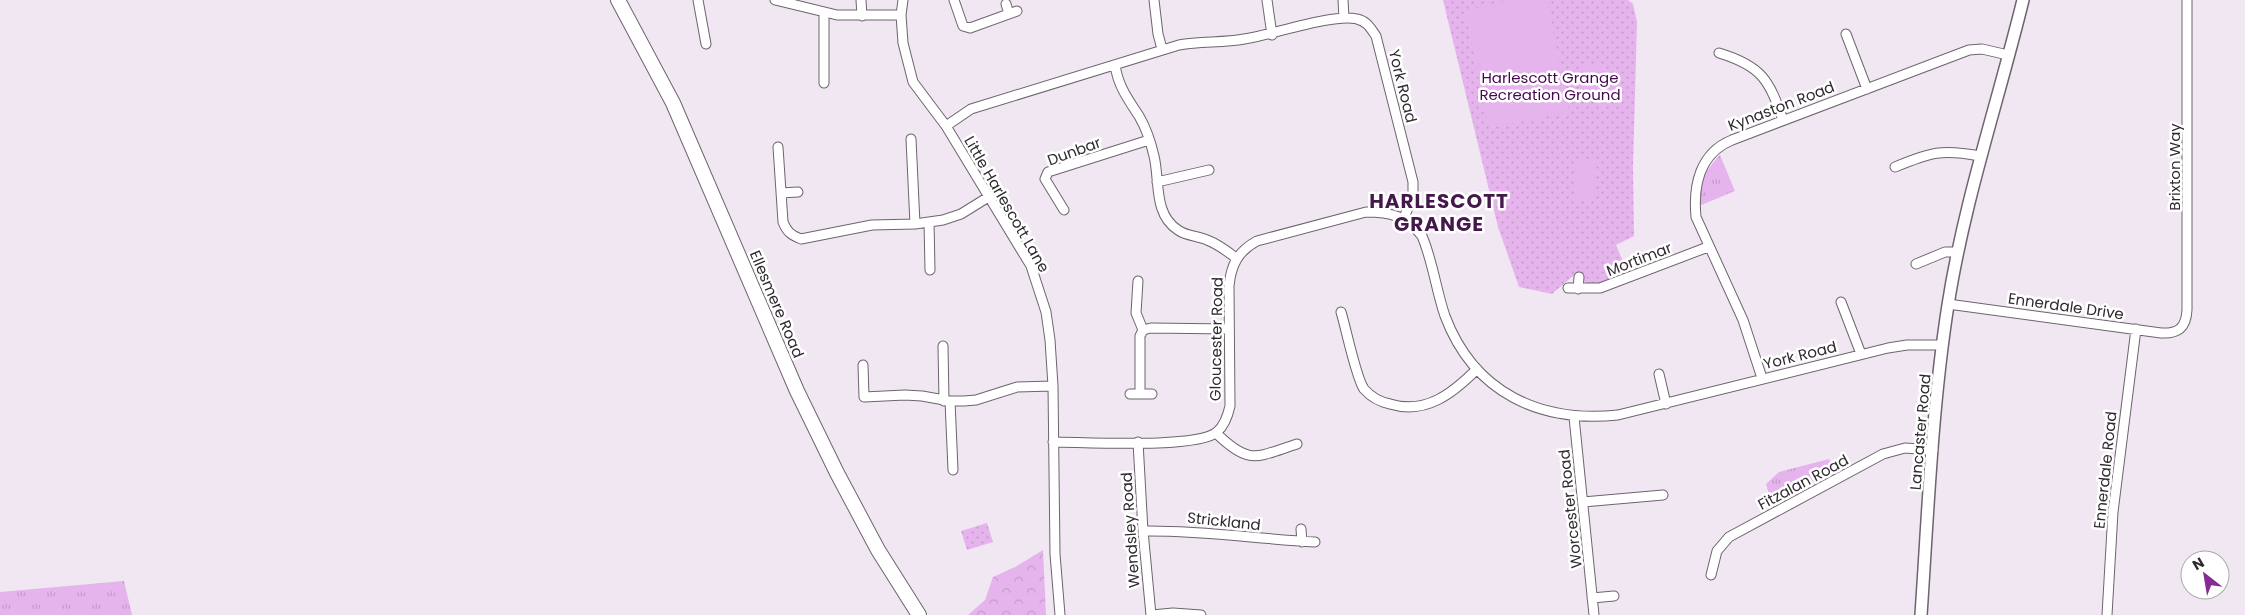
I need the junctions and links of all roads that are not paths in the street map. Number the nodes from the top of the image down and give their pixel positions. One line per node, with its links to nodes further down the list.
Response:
1 (618, 0): 87 (main road, Ellesmere Road)
2 (698, 0): 19 (street)
3 (775, 0): 13 (street)
4 (861, 0): 15 (street)
5 (903, 0): 14 (street, Little Harlescott Lane)
6 (954, 0): 12 (street)
7 (1154, 0): 20 (street)
8 (1267, 0): 17 (street)
9 (1343, 0): 16 (street)
10 (2023, 0): 22 (street, Lancaster Road)
11 (2186, 0): 57 (street, Brixton Way)
12 (1006, 4)
13 (824, 13): 15 (street); 24 (street)
14 (901, 15): 15 (street); 27 (street, Little Harlescott Lane)
15 (862, 16)
16 (1344, 18): 17 (street, York Road); 39 (street, York Road)
17 (1272, 34): 20 (street, York Road)
18 (1846, 34): 25 (street)
19 (706, 44)
20 (1162, 49): 23 (street, York Road)
21 (1719, 53): 26 (street)
22 (2008, 55): 25 (street, Kynaston Road); 31 (street, Lancaster Road)
23 (1115, 65): 27 (street, York Road); 29 (street)
24 (824, 83)
25 (1867, 88): 26 (street, Kynaston Road)
26 (1783, 120): 42 (street, Kynaston Road)
27 (946, 126): 37 (street, Little Harlescott Lane)
28 (911, 139): 41 (street)
29 (1149, 140): 34 (street); 38 (street, Dunbar)
30 (778, 147): 36 (street)
31 (1980, 156): 32 (street); 43 (street, Lancaster Road)
32 (1895, 166)
33 (1209, 170): 34 (street)
34 (1157, 182): 44 (street)
35 (798, 192): 36 (street)
36 (781, 193): 41 (street)
37 (990, 196): 40 (street); 65 (street, Little Harlescott Lane)
38 (1064, 210)
39 (1404, 218): 44 (street, Gloucester Road); 62 (street, York Road)
40 (929, 222): 41 (street); 46 (street)
41 (915, 224)
42 (1708, 247): 50 (street, Mortimar); 64 (street, Kynaston Road)
43 (1958, 252): 45 (street); 52 (street, Lancaster Road)
44 (1236, 258): 54 (street, Gloucester Road)
45 (1916, 264)
46 (930, 270)
47 (1579, 277): 50 (street)
48 (1138, 280): 56 (street)
49 (1568, 288): 50 (street, Mortimar)
50 (1578, 289)
51 (1841, 302): 60 (street)
52 (1948, 304): 55 (street, Ennerdale Drive); 58 (street, Lancaster Road)
53 (1341, 312): 62 (street)
54 (1229, 329): 56 (street); 72 (street, Gloucester Road)
55 (2136, 329): 57 (street, Ennerdale Drive); 93 (street, Ennerdale Road)
56 (1143, 330): 67 (street)
57 (2180, 331)
58 (1942, 345): 60 (street, York Road); 76 (street, Lancaster Road)
59 (943, 346): 69 (street)
60 (1861, 354): 64 (street, York Road)
61 (863, 365): 69 (street)
62 (1477, 369): 71 (street, York Road)
63 (1659, 374): 70 (street)
64 (1762, 378): 70 (street, York Road)
65 (1053, 386): 69 (street); 73 (street, Little Harlescott Lane)
66 (1130, 394): 67 (street)
67 (1140, 394): 68 (street)
68 (1152, 394)
69 (947, 401): 77 (street)
70 (1666, 404): 71 (street, York Road)
71 (1574, 417): 79 (street, Worcester Road)
72 (1216, 434): 74 (street); 75 (street)
73 (1054, 442): 74 (street); 88 (street, Little Harlescott Lane)
74 (1138, 442): 81 (street, Wendsley Road)
75 (1297, 444)
76 (1933, 450): 84 (street, Fitzalan Road); 92 (street, Lancaster Road)
77 (953, 470)
78 (1662, 495): 79 (street)
79 (1583, 502): 86 (street, Worcester Road)
80 (1301, 529): 82 (street)
81 (1143, 531): 82 (street, Strickland); 89 (street, Wendsley Road)
82 (1302, 542): 83 (street, Strickland)
83 (1315, 542)
84 (1711, 575)
85 (1614, 596): 86 (street)
86 (1592, 598): 91 (street, Worcester Road)
87 (919, 615)
88 (1060, 615)
89 (1152, 615): 90 (street)
90 (1201, 615)
91 (1594, 615)
92 (1921, 615)
93 (2107, 615)

